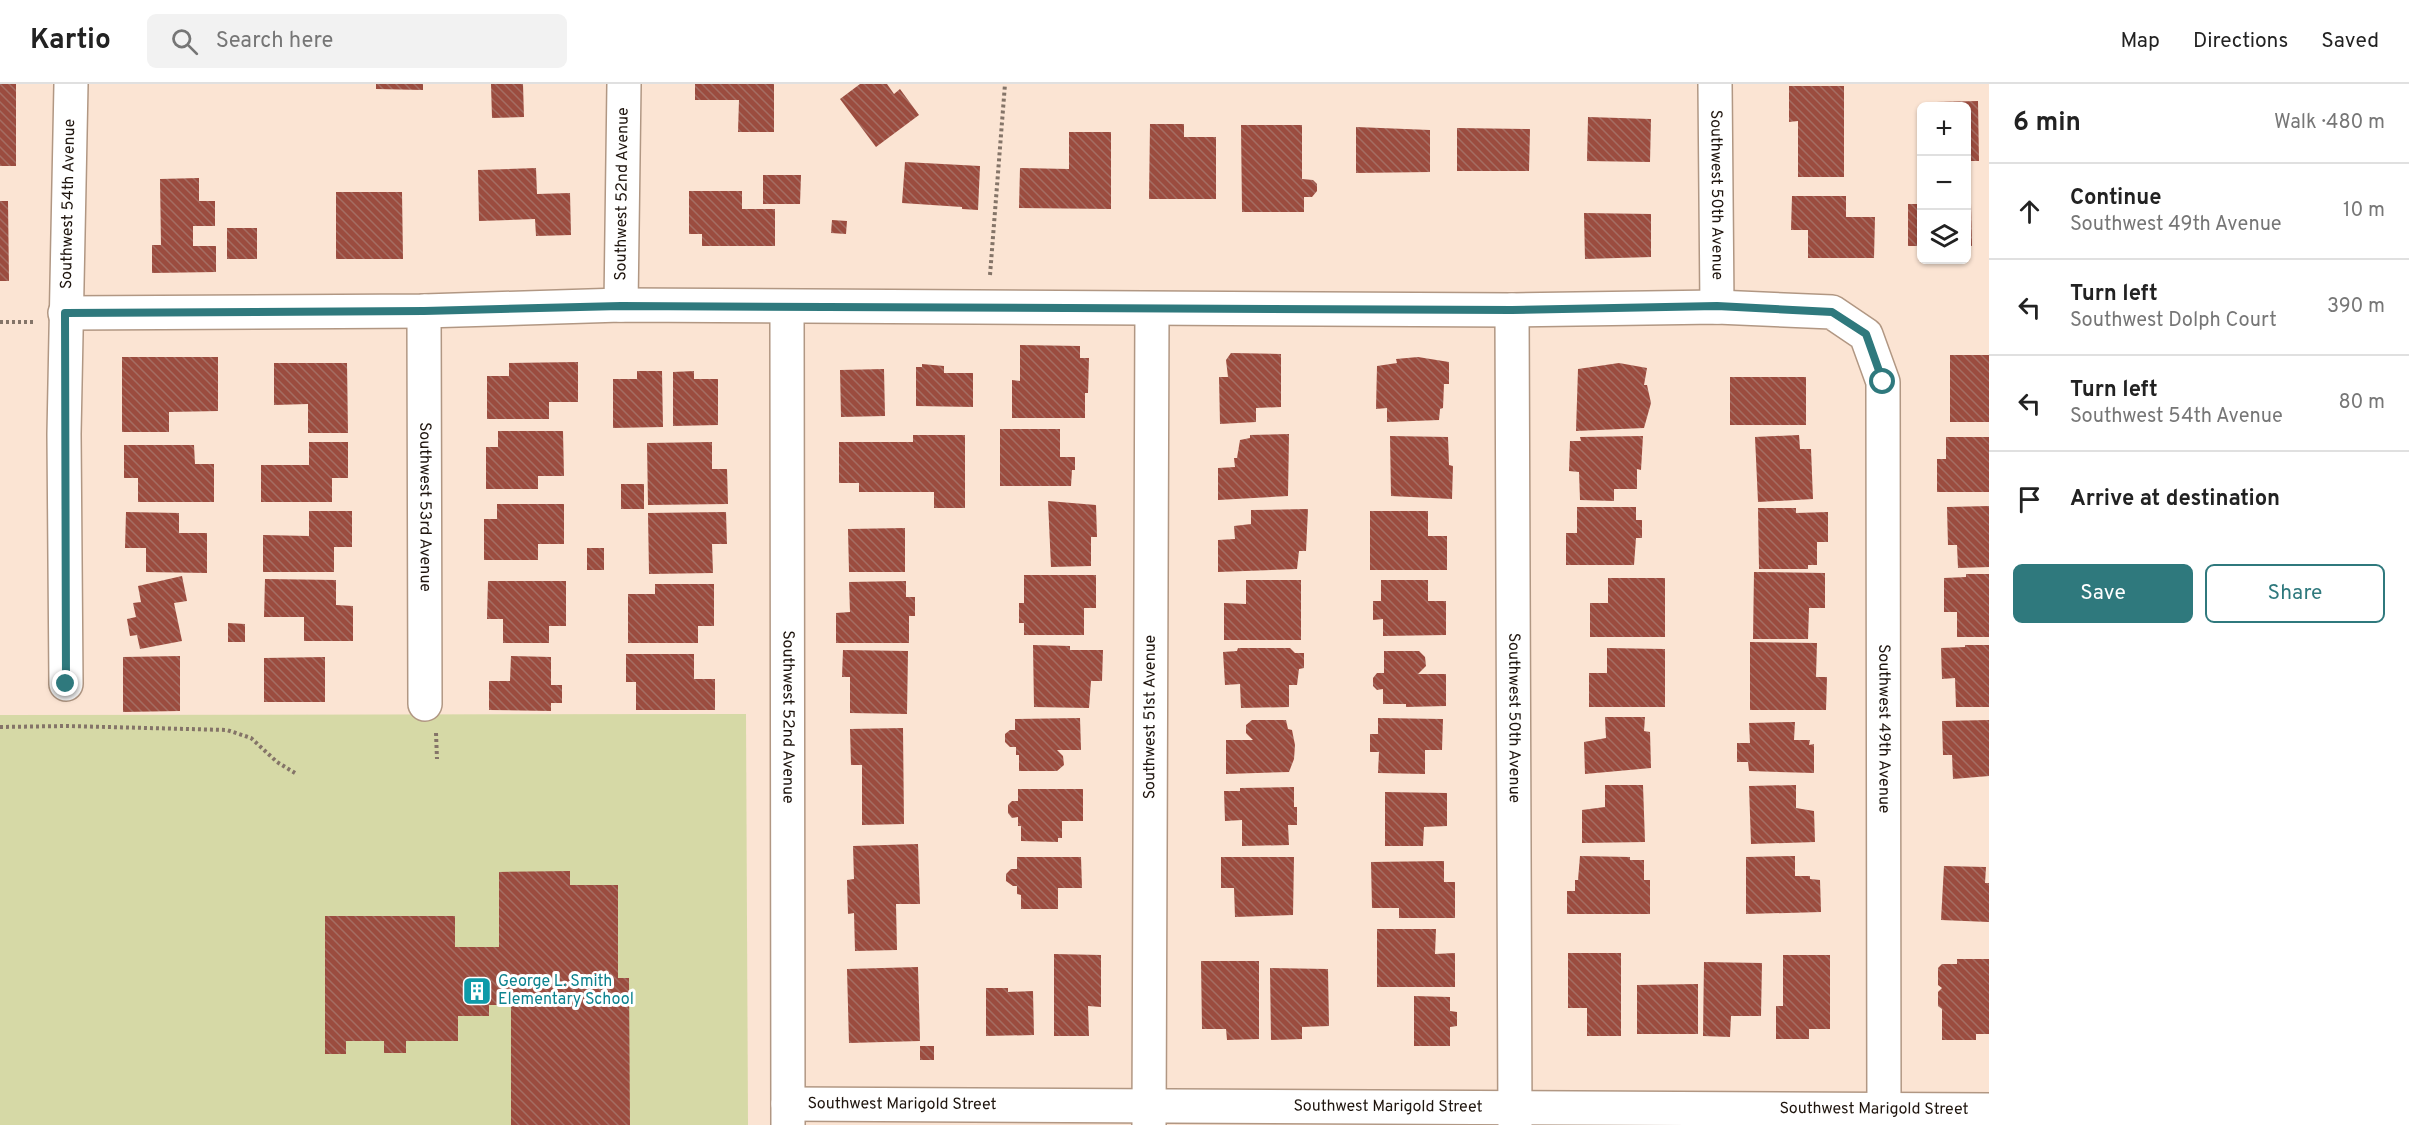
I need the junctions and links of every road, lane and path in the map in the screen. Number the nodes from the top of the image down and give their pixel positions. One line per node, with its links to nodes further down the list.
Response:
1 (71, 84): 12 (street, Southwest 54th Avenue)
2 (624, 84): 5 (street, Southwest 52nd Avenue)
3 (1005, 84): 8 (path)
4 (1715, 84): 7 (street, Southwest 50th Avenue)
5 (621, 306): 6 (street); 11 (street)
6 (787, 306): 8 (street); 18 (street, Southwest 52nd Avenue)
7 (1717, 306): 10 (street); 21 (street, Southwest 49th Avenue)
8 (990, 308): 9 (street)
9 (1152, 309): 10 (street); 19 (street, Southwest 51st Avenue)
10 (1512, 310): 20 (street, Southwest 50th Avenue)
11 (424, 311): 12 (street); 14 (street, Southwest 53rd Avenue)
12 (65, 313): 13 (street, Southwest 54th Avenue)
13 (66, 684)
14 (425, 704)
15 (0, 727): 16 (path)
16 (295, 773)
17 (1989, 1110): 21 (street, Southwest Marigold Street)
18 (788, 1115): 19 (street, Southwest Marigold Street)
19 (1149, 1115): 20 (street, Southwest Marigold Street)
20 (1515, 1117): 21 (street, Southwest Marigold Street)
21 (1884, 1117)

